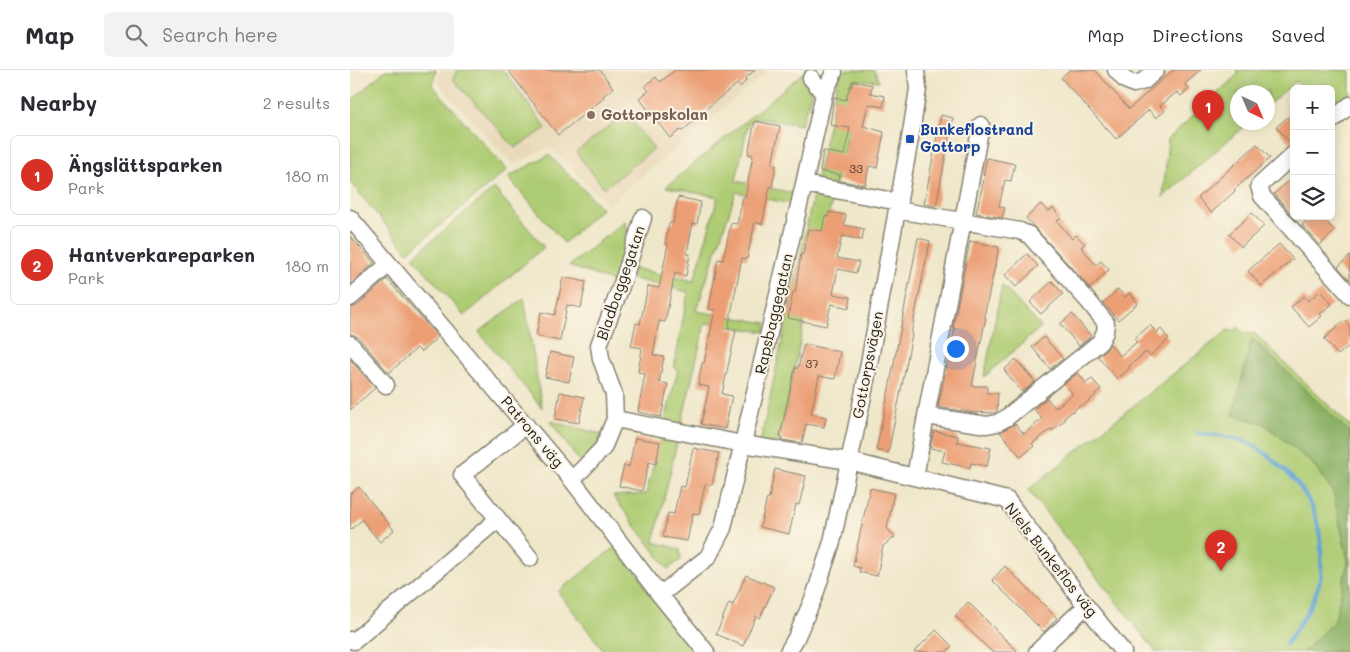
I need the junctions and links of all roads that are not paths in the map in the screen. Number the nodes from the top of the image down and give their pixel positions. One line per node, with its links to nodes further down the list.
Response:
1 (916, 70): 12 (street, Gottorpsvägen)
2 (1116, 70): 3 (street)
3 (1156, 70)
4 (834, 72): 6 (street, Rapsbaggegatan)
5 (810, 78): 6 (street)
6 (824, 94): 11 (street, Rapsbaggegatan)
7 (1350, 105): 8 (street)
8 (1335, 118)
9 (981, 125): 15 (street)
10 (1290, 158): 17 (street)
11 (804, 184): 12 (street); 24 (street, Rapsbaggegatan)
12 (898, 206): 15 (street); 25 (street, Gottorpsvägen)
13 (350, 218): 16 (street, Patrons väg)
14 (643, 218): 22 (street, Bladbaggegatan)
15 (964, 222): 21 (street); 21 (street)
16 (389, 264): 18 (street); 23 (street, Patrons väg)
17 (1350, 295)
18 (350, 298)
19 (350, 344): 20 (street)
20 (386, 385)
21 (926, 416): 26 (street)
22 (615, 419): 24 (street); 27 (street, Bladbaggegatan)
23 (526, 425): 27 (street, Patrons väg); 28 (street)
24 (743, 444): 25 (street); 30 (street, Rapsbaggegatan)
25 (849, 461): 26 (street, Niels Bunkeflos väg); 34 (street, Gottorpsvägen)
26 (915, 477): 31 (street, Niels Bunkeflos väg)
27 (572, 480): 30 (street, Patrons väg)
28 (498, 519): 29 (street); 32 (street)
29 (530, 558)
30 (660, 595): 33 (street, Patrons väg)
31 (1086, 606): 35 (street); 36 (street, Niels Bunkeflos väg)
32 (350, 640)
33 (706, 652)
34 (788, 652)
35 (1037, 652)
36 (1123, 652)

